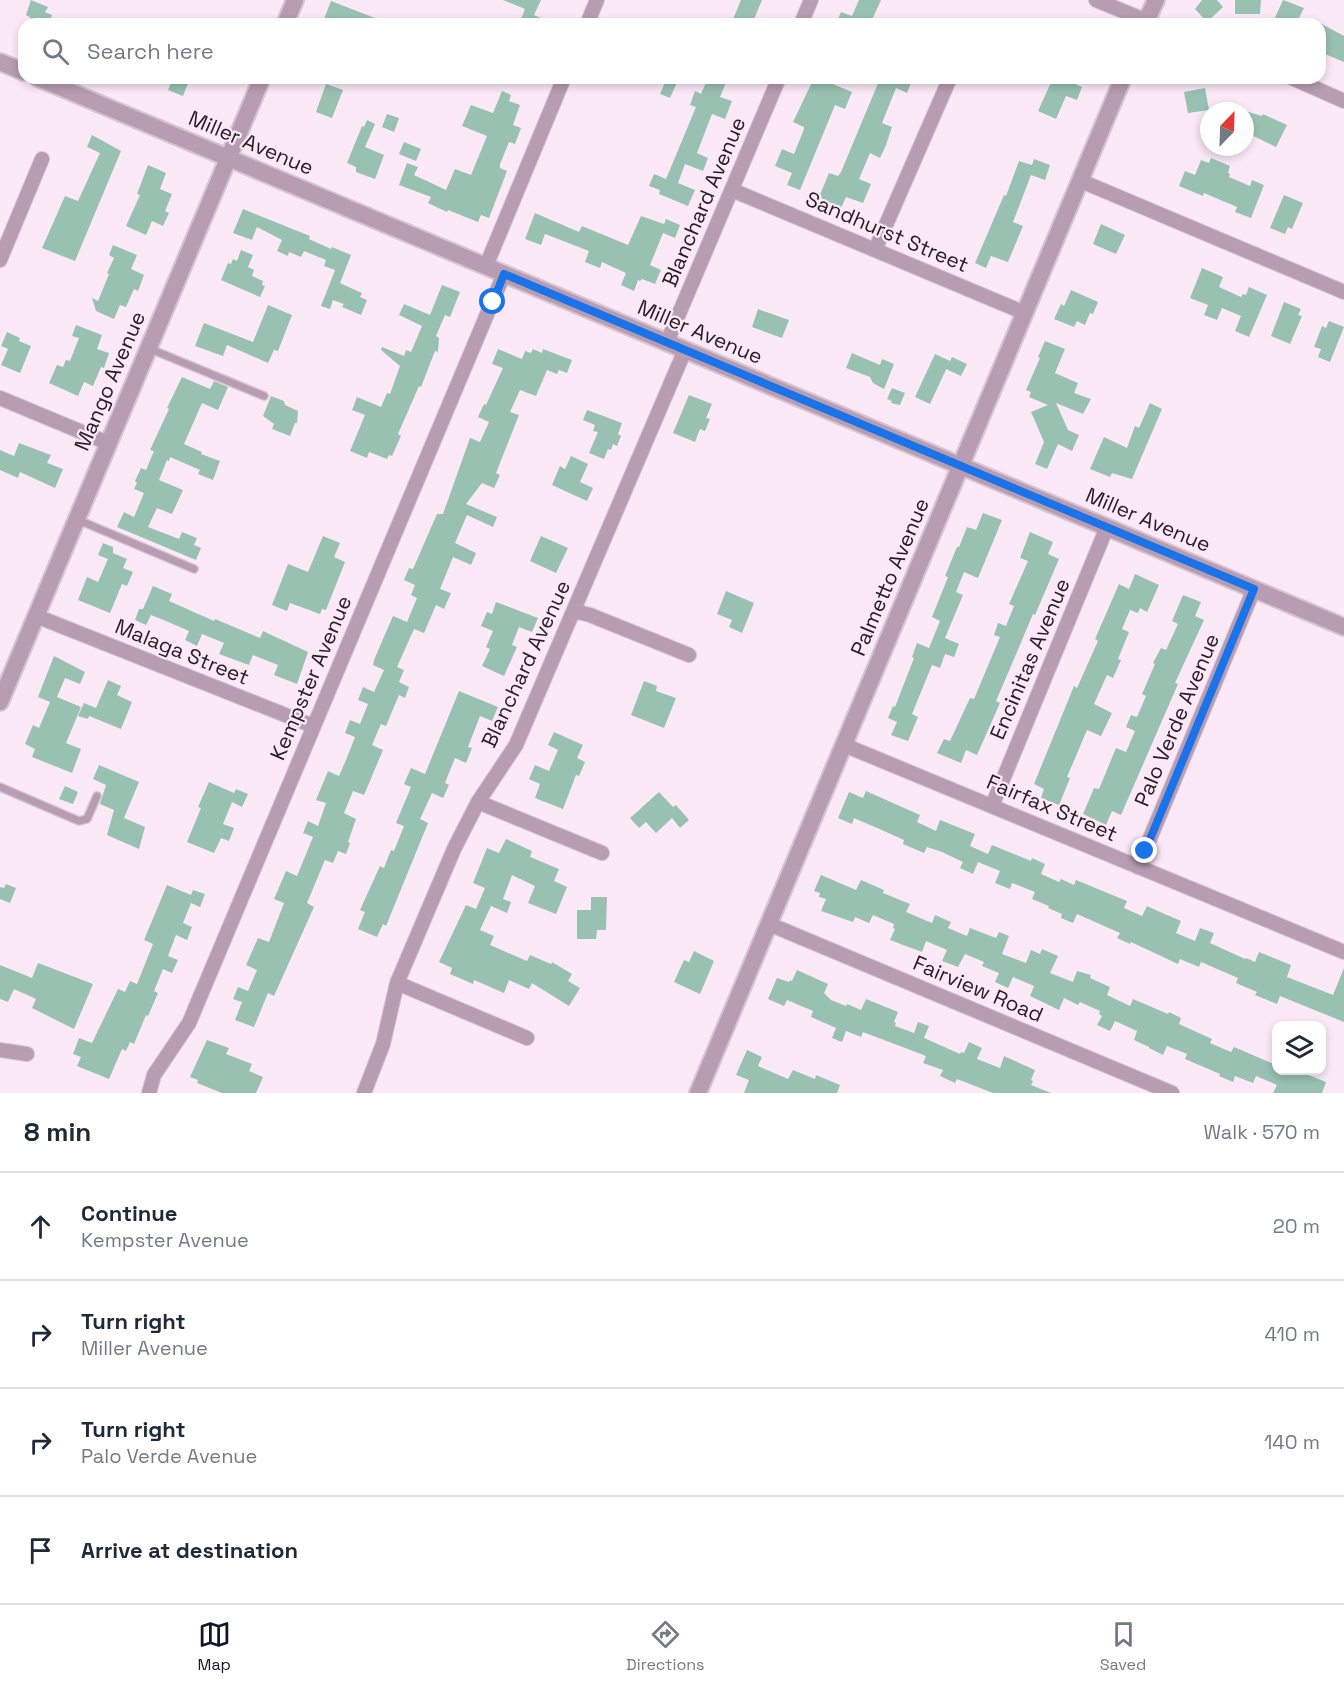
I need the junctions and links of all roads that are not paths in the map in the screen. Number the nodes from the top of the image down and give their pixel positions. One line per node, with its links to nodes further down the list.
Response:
1 (295, 0): 6 (street)
2 (597, 0): 7 (street)
3 (811, 0): 8 (street)
4 (1096, 0): 9 (street)
5 (1156, 0): 10 (street)
6 (288, 18)
7 (590, 18)
8 (804, 18)
9 (1135, 18)
10 (1148, 18)
11 (0, 62): 12 (street)
12 (18, 70)
13 (52, 84): 21 (street, Miller Avenue)
14 (259, 84): 21 (street, Mango Avenue)
15 (562, 84): 27 (street)
16 (776, 84): 24 (street, Blanchard Avenue)
17 (947, 84): 25 (street)
18 (1121, 84): 23 (street, Palmetto Avenue)
19 (1306, 84): 20 (street)
20 (1344, 101)
21 (227, 158): 27 (street, Miller Avenue); 32 (street, Mango Avenue)
22 (42, 159): 26 (street)
23 (1081, 181): 29 (street); 30 (street, Palmetto Avenue)
24 (732, 190): 25 (street, Sandhurst Street); 31 (street, Blanchard Avenue)
25 (875, 250): 30 (street, Sandhurst Street)
26 (0, 260)
27 (486, 266): 28 (street, Miller Avenue)
28 (504, 274): 31 (street, Miller Avenue); 47 (street, Kempster Avenue)
29 (1344, 292)
30 (1025, 313): 37 (street, Palmetto Avenue)
31 (668, 342): 33 (street, Miller Avenue)
32 (148, 348): 34 (lane); 36 (street, Mango Avenue)
33 (685, 350): 37 (street, Miller Avenue); 42 (street, Blanchard Avenue)
34 (264, 396)
35 (0, 398): 36 (street)
36 (108, 443): 38 (street, Mango Avenue)
37 (961, 466): 39 (street, Miller Avenue); 48 (street, Palmetto Avenue)
38 (76, 519): 40 (lane); 43 (street, Mango Avenue)
39 (1107, 527): 41 (street, Miller Avenue); 52 (street, Encinitas Avenue)
40 (195, 568)
41 (1254, 589): 44 (street, Miller Avenue); 54 (street, Palo Verde Avenue)
42 (574, 611): 45 (street); 51 (street, Blanchard Avenue)
43 (36, 616): 46 (street, Mango Avenue); 47 (street, Malaga Street)
44 (1344, 627)
45 (689, 655)
46 (0, 702)
47 (313, 726): 61 (street, Kempster Avenue)
48 (844, 745): 52 (street, Fairfax Street); 55 (street, Palmetto Avenue)
49 (0, 788): 50 (lane)
50 (97, 796)
51 (478, 802): 53 (street); 57 (street, Blanchard Avenue)
52 (992, 806): 54 (street, Fairfax Street)
53 (602, 853)
54 (1138, 867): 56 (street, Fairfax Street)
55 (769, 924): 63 (street, Palmetto Avenue); 64 (street, Fairview Road)
56 (1344, 952)
57 (397, 983): 58 (street); 62 (street, Blanchard Avenue)
58 (527, 1038)
59 (0, 1050): 60 (street)
60 (27, 1053)
61 (149, 1093)
62 (364, 1093)
63 (698, 1093)
64 (1172, 1093)

